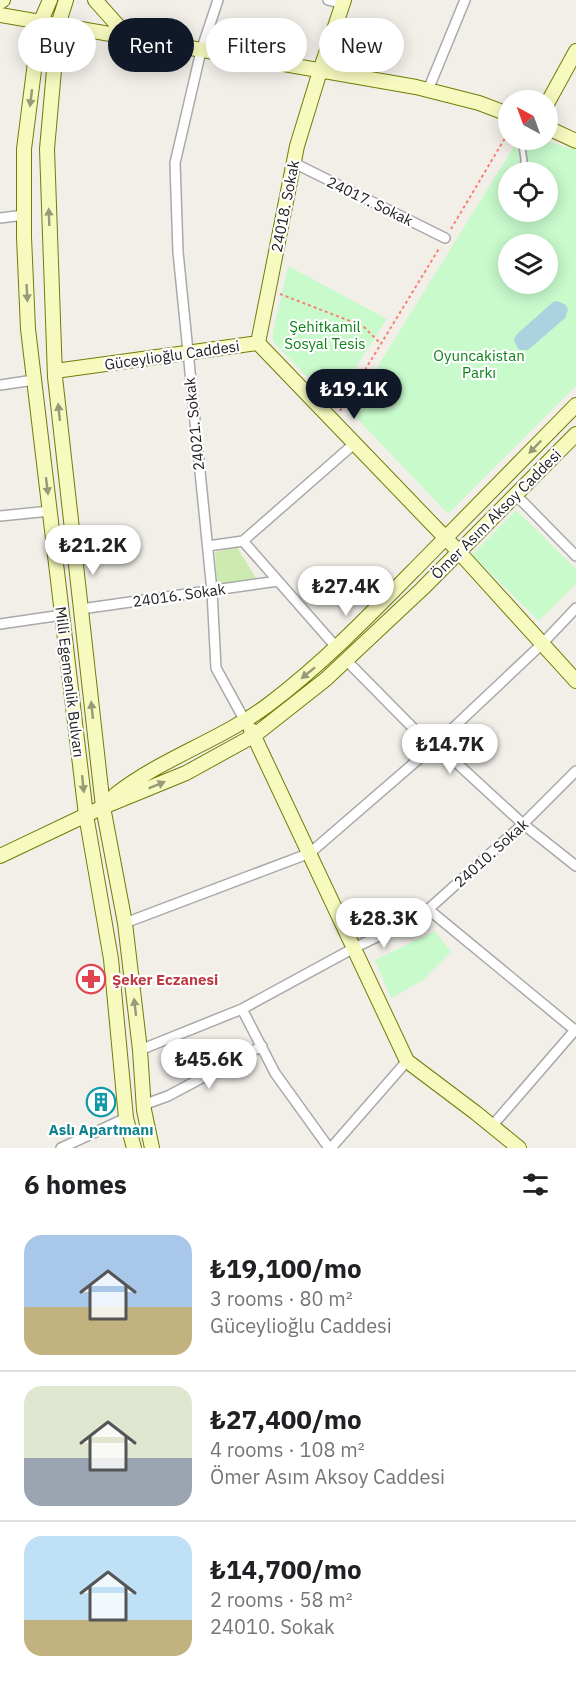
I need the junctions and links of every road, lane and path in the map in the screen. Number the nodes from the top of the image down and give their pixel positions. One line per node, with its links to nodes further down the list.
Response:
1 (50, 0): 9 (street, Milli Egemenlik Bulvarı)
2 (66, 0): 10 (street, Milli Egemenlik Bulvarı)
3 (95, 0): 11 (street)
4 (218, 0): 15 (street, 24021. Sokak)
5 (328, 0): 7 (street)
6 (465, 0): 22 (street)
7 (343, 2): 12 (street, 24018. Sokak)
8 (0, 15): 13 (street)
9 (42, 18)
10 (60, 18)
11 (111, 18)
12 (338, 18)
13 (18, 19)
14 (194, 50): 15 (street)
15 (201, 51): 17 (street); 35 (street, 24021. Sokak)
16 (576, 51): 23 (street)
17 (319, 71)
18 (34, 72): 29 (street, Milli Egemenlik Bulvarı, one-way to 29)
19 (53, 72): 36 (street, Milli Egemenlik Bulvarı, one-way to 19)
20 (320, 72): 28 (street, 24018. Sokak)
21 (326, 72): 22 (street)
22 (428, 90): 24 (street)
23 (555, 90)
24 (498, 110)
25 (558, 133): 26 (street)
26 (576, 141)
27 (498, 150): 31 (path)
28 (294, 164): 31 (street, 24017. Sokak); 32 (street, 24018. Sokak)
29 (24, 215): 30 (street); 37 (street, Milli Egemenlik Bulvarı, one-way to 37)
30 (0, 218)
31 (445, 238): 34 (path)
32 (269, 290): 33 (street, 24018. Sokak); 34 (path)
33 (258, 343): 35 (street, Güceylioğlu Caddesi); 40 (street, Güceylioğlu Caddesi)
34 (381, 344): 40 (path)
35 (187, 353): 36 (street, Güceylioğlu Caddesi); 48 (street, 24021. Sokak)
36 (55, 371): 54 (street, Milli Egemenlik Bulvarı, one-way to 36)
37 (34, 380): 38 (street); 44 (street, Milli Egemenlik Bulvarı, one-way to 44)
38 (0, 385)
39 (576, 405): 46 (street, Ömer Asım Aksoy Caddesi, one-way to 46)
40 (334, 422): 42 (street, Güceylioğlu Caddesi)
41 (576, 434): 43 (street, Ömer Asım Aksoy Caddesi)
42 (354, 443): 46 (street, Güceylioğlu Caddesi); 47 (street)
43 (516, 495): 49 (street, Ömer Asım Aksoy Caddesi); 50 (street)
44 (50, 511): 45 (street); 55 (street, Milli Egemenlik Bulvarı)
45 (0, 516)
46 (445, 539): 49 (street, Güceylioğlu Caddesi); 58 (street, Ömer Asım Aksoy Caddesi)
47 (243, 541): 48 (street); 51 (street)
48 (207, 546): 52 (street, 24021. Sokak)
49 (459, 552): 57 (street, Güceylioğlu Caddesi); 59 (street, Ömer Asım Aksoy Caddesi)
50 (576, 556)
51 (278, 581): 52 (street, 24016. Sokak); 58 (street)
52 (212, 591): 54 (street, 24016. Sokak); 61 (street, 24021. Sokak)
53 (576, 608): 57 (street)
54 (81, 609): 65 (street, Milli Egemenlik Bulvarı, one-way to 54)
55 (62, 615): 56 (street); 66 (street, Milli Egemenlik Bulvarı, one-way to 66)
56 (0, 624)
57 (542, 644): 60 (street, Güceylioğlu Caddesi); 63 (street)
58 (337, 648): 61 (street, Ömer Asım Aksoy Caddesi, one-way to 61)
59 (346, 660): 62 (street, Ömer Asım Aksoy Caddesi); 63 (street)
60 (576, 681)
61 (245, 721): 62 (street); 65 (street, Ömer Asım Aksoy Caddesi)
62 (255, 735): 65 (street, Ömer Asım Aksoy Caddesi, one-way to 62); 68 (street)
63 (435, 744): 67 (street); 68 (street)
64 (576, 771): 67 (street, 24010. Sokak)
65 (103, 807): 66 (street); 72 (street, Milli Egemenlik Bulvarı)
66 (86, 814): 69 (street); 80 (street, Milli Egemenlik Bulvarı)
67 (523, 824): 70 (street); 71 (street, 24010. Sokak)
68 (310, 853): 72 (street); 73 (street)
69 (0, 856)
70 (576, 866)
71 (428, 909): 73 (street, 24010. Sokak); 75 (street)
72 (125, 923): 77 (street, Milli Egemenlik Bulvarı, one-way to 72)
73 (354, 948): 74 (street, 24010. Sokak); 78 (street)
74 (242, 1009): 76 (street); 77 (street, 24010. Sokak)
75 (576, 1030): 81 (street)
76 (262, 1046): 79 (street); 85 (street)
77 (140, 1050): 79 (street, Milli Egemenlik Bulvarı)
78 (407, 1061): 81 (street); 85 (street)
79 (143, 1105): 84 (street, Milli Egemenlik Bulvarı)
80 (126, 1118): 82 (street); 83 (street, Milli Egemenlik Bulvarı)
81 (492, 1126): 86 (street)
82 (61, 1148)
83 (134, 1148)
84 (152, 1148)
85 (330, 1148)
86 (519, 1148)

